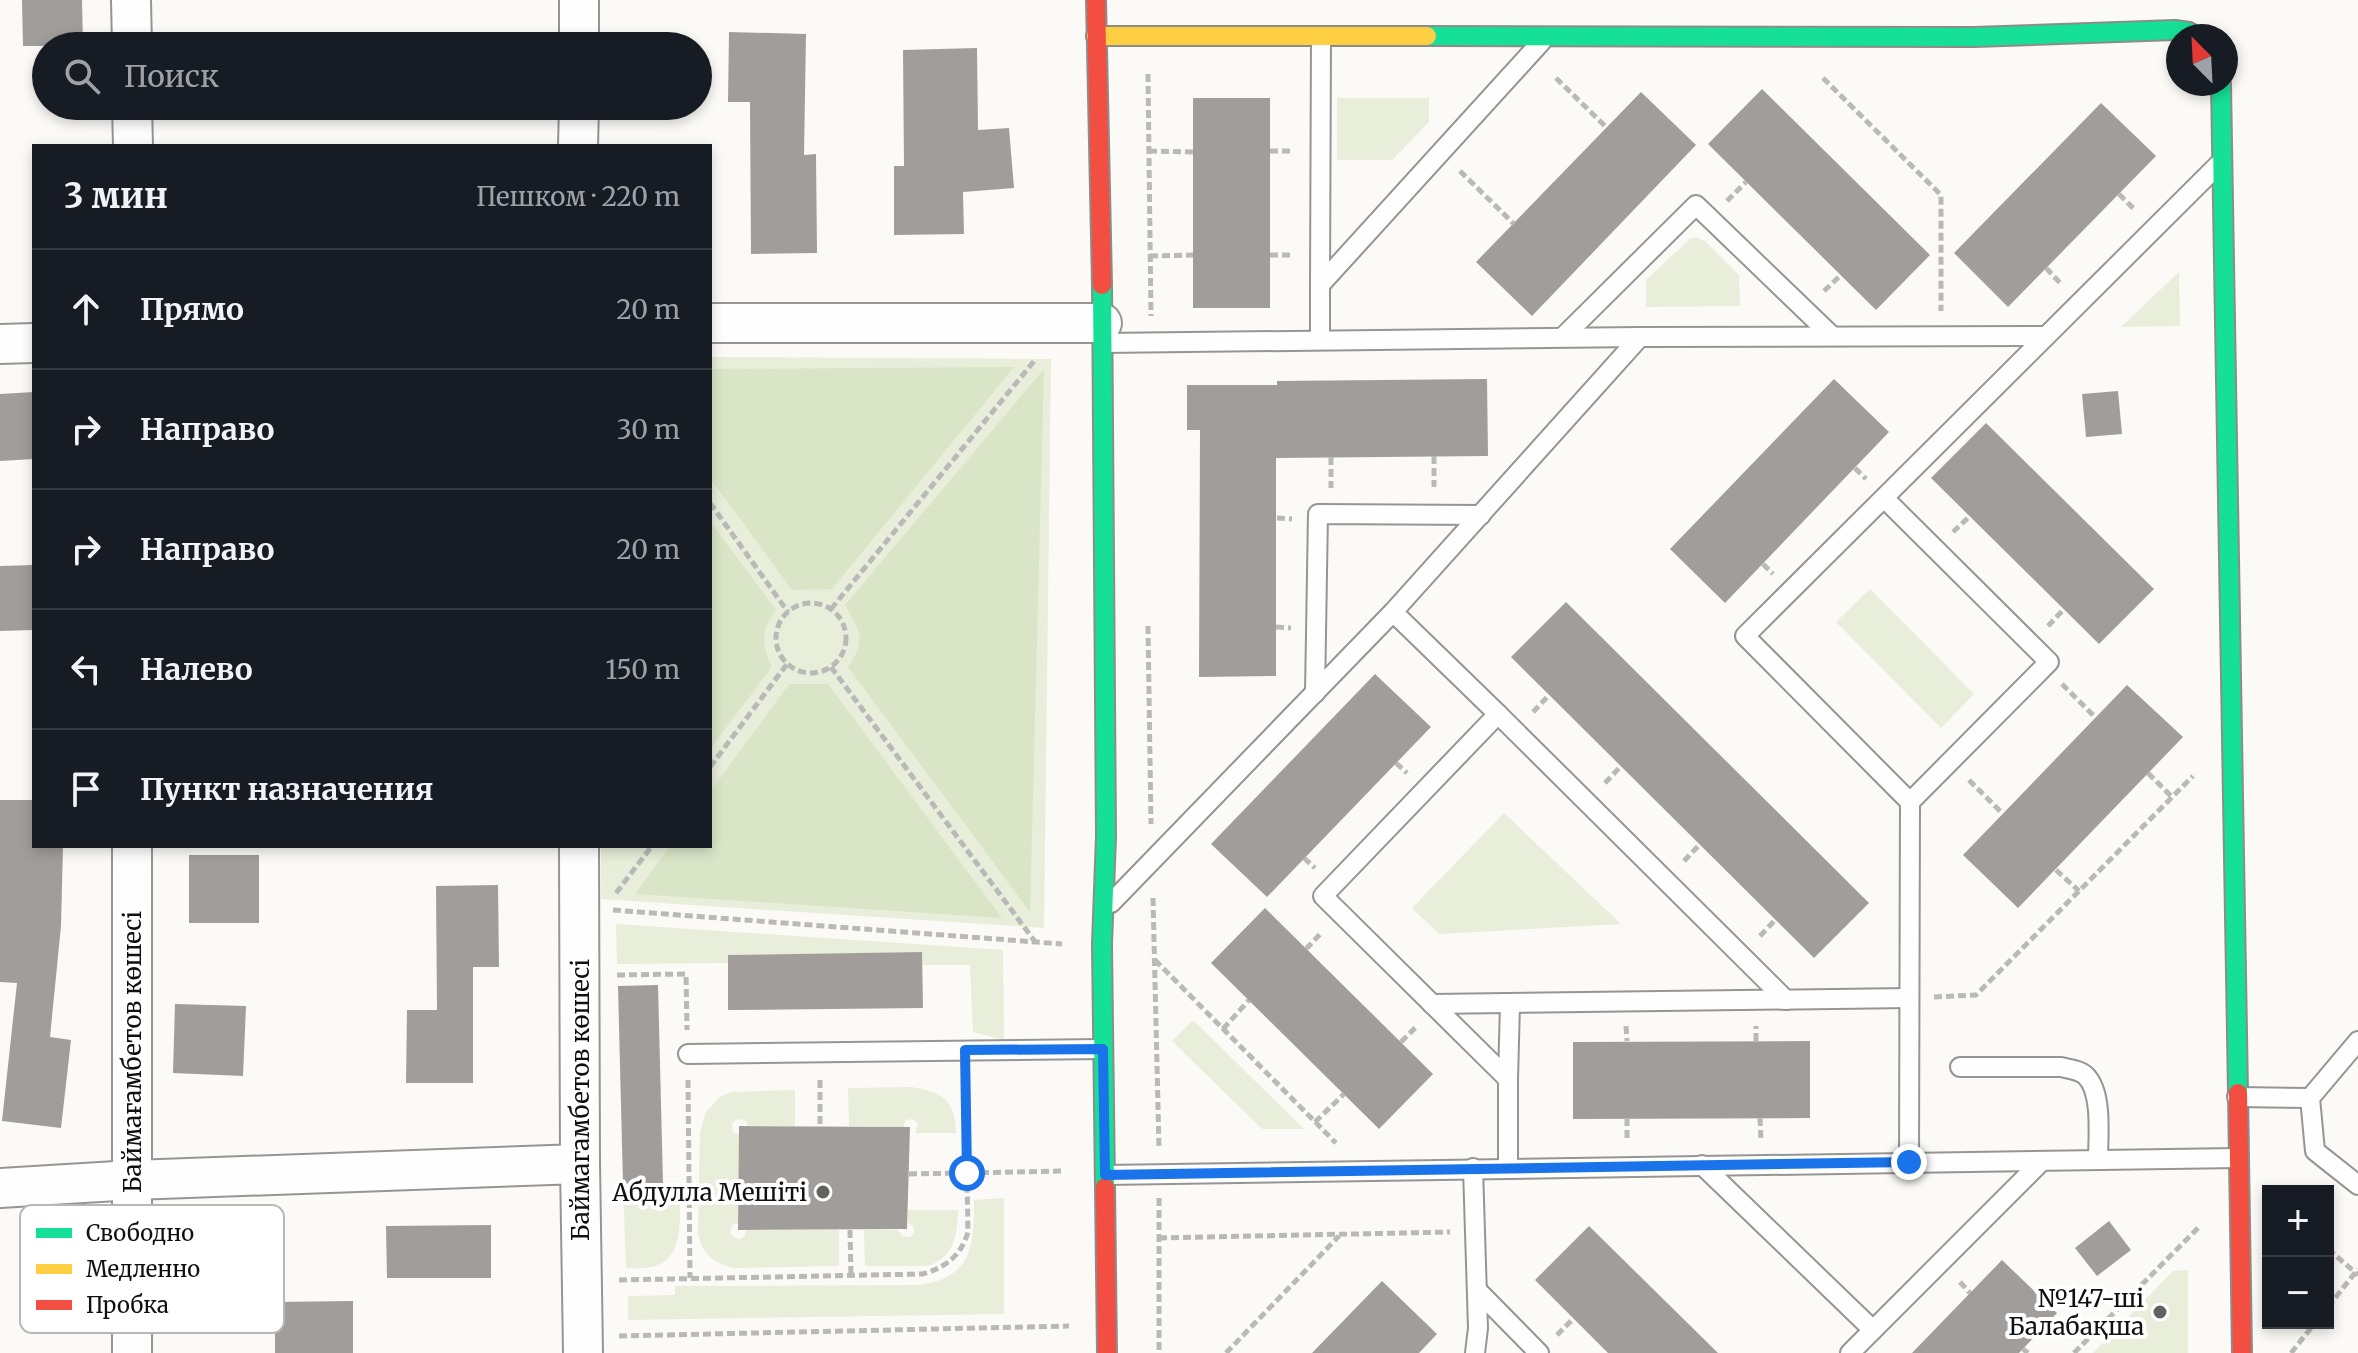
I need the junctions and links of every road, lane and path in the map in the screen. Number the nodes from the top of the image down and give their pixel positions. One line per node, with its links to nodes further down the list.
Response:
1 (131, 0): 5 (street)
2 (579, 0): 6 (street)
3 (1096, 0): 7 (street)
4 (2166, 30): 9 (street)
5 (132, 32)
6 (579, 32)
7 (1096, 36): 10 (street); 28 (street)
8 (1546, 36): 9 (street); 11 (street); 12 (lane)
9 (1782, 37): 30 (path)
10 (1147, 38): 11 (street); 19 (path)
11 (1321, 38): 26 (lane)
12 (1531, 54): 16 (path); 21 (lane)
13 (2221, 96): 22 (street)
14 (132, 120): 17 (street)
15 (579, 120): 18 (street)
16 (1606, 127)
17 (133, 144)
18 (578, 144)
19 (1149, 151): 20 (path); 25 (path)
20 (1193, 152)
21 (1441, 153): 23 (path); 26 (lane)
22 (2223, 160): 31 (lane); 52 (street)
23 (1514, 224)
24 (1193, 255): 25 (path)
25 (1150, 256): 35 (path)
26 (1320, 285): 34 (lane)
27 (712, 323): 28 (street)
28 (1102, 333): 35 (lane); 67 (street)
29 (1832, 336): 30 (lane); 32 (lane); 33 (lane)
30 (1940, 336): 31 (lane)
31 (2046, 336): 39 (lane)
32 (1563, 337): 33 (lane); 34 (lane)
33 (1640, 337): 41 (lane)
34 (1320, 340): 35 (lane)
35 (1148, 342)
36 (32, 343): 37 (street)
37 (0, 344)
38 (1039, 356): 42 (path)
39 (1884, 498): 48 (lane); 57 (lane)
40 (712, 506): 43 (path)
41 (1481, 515): 44 (lane); 49 (lane)
42 (831, 609): 43 (path); 47 (path)
43 (788, 612): 46 (path)
44 (1393, 612): 49 (lane); 50 (lane)
45 (1148, 626): 62 (path)
46 (787, 664): 47 (path); 54 (path)
47 (831, 667): 68 (path)
48 (2044, 667): 51 (path); 53 (lane)
49 (1315, 693): 62 (lane)
50 (1498, 714): 74 (lane); 75 (lane)
51 (2095, 717)
52 (2231, 738): 56 (path); 86 (street)
53 (1951, 761): 57 (lane); 58 (path)
54 (712, 764)
55 (2148, 773): 56 (path)
56 (2172, 797): 64 (path)
57 (1910, 802): 72 (lane)
58 (2003, 814)
59 (132, 848): 104 (street, Баймағамбетов көшесі)
60 (579, 848): 94 (street, Баймагамбетов көшесі)
61 (651, 848): 65 (path)
62 (1152, 860): 67 (lane); 70 (path)
63 (2056, 870): 64 (path)
64 (2079, 891): 72 (path)
65 (614, 897)
66 (604, 910): 68 (path)
67 (1103, 910): 69 (street)
68 (1036, 943): 69 (path)
69 (1102, 944): 79 (street)
70 (1154, 959): 77 (path); 100 (path)
71 (606, 976): 82 (path)
72 (1909, 998): 74 (lane); 93 (lane)
73 (1249, 1000): 77 (path)
74 (1786, 1000): 76 (lane)
75 (1432, 1004): 76 (lane); 84 (lane)
76 (1510, 1004): 84 (lane)
77 (1223, 1029): 88 (path)
78 (2358, 1041): 87 (lane)
79 (1103, 1049): 80 (lane); 103 (street)
80 (965, 1050): 81 (lane); 101 (path)
81 (820, 1052): 82 (lane); 89 (path)
82 (688, 1054): 116 (path)
83 (1960, 1067): 91 (lane)
84 (1508, 1079): 97 (lane)
85 (1344, 1094): 88 (path)
86 (2236, 1097): 87 (lane); 90 (street)
87 (2310, 1098): 105 (lane)
88 (1315, 1122): 98 (path)
89 (820, 1127)
90 (2238, 1158): 91 (lane); 106 (street)
91 (2098, 1160): 92 (lane)
92 (2042, 1161): 93 (lane); 122 (lane)
93 (1909, 1162): 95 (lane)
94 (580, 1164): 104 (street); 117 (street, Баймагамбетов көшесі)
95 (1702, 1165): 97 (lane); 122 (lane)
96 (1473, 1168): 97 (lane); 98 (lane); 110 (lane)
97 (1508, 1168)
98 (1362, 1170): 100 (lane)
99 (1070, 1171): 101 (path)
100 (1159, 1172): 103 (lane); 112 (path)
101 (967, 1173): 102 (path); 115 (path)
102 (909, 1174)
103 (1105, 1175): 126 (street)
104 (133, 1180): 107 (street); 108 (street, Баймағамбетов көшесі)
105 (2358, 1185)
106 (2239, 1187): 132 (path); 133 (street)
107 (0, 1188)
108 (133, 1205)
109 (850, 1230): 115 (path)
110 (1475, 1232): 111 (path); 118 (lane)
111 (1340, 1235): 112 (path); 128 (path)
112 (1159, 1238): 127 (path)
113 (2334, 1254): 114 (path)
114 (2357, 1272): 119 (path)
115 (851, 1275): 116 (path)
116 (690, 1278): 117 (path)
117 (581, 1280): 124 (street, Баймагамбетов көшесі)
118 (1477, 1290): 129 (lane); 130 (lane)
119 (2334, 1300)
120 (1071, 1326): 124 (path)
121 (2310, 1329): 134 (path)
122 (1873, 1330): 131 (lane)
123 (132, 1333): 125 (street, Баймағамбетов көшесі)
124 (583, 1345)
125 (132, 1353)
126 (1107, 1353)
127 (1159, 1353)
128 (1226, 1353)
129 (1475, 1353)
130 (1539, 1353)
131 (1850, 1353)
132 (2074, 1353)
133 (2242, 1353)
134 (2291, 1353)

